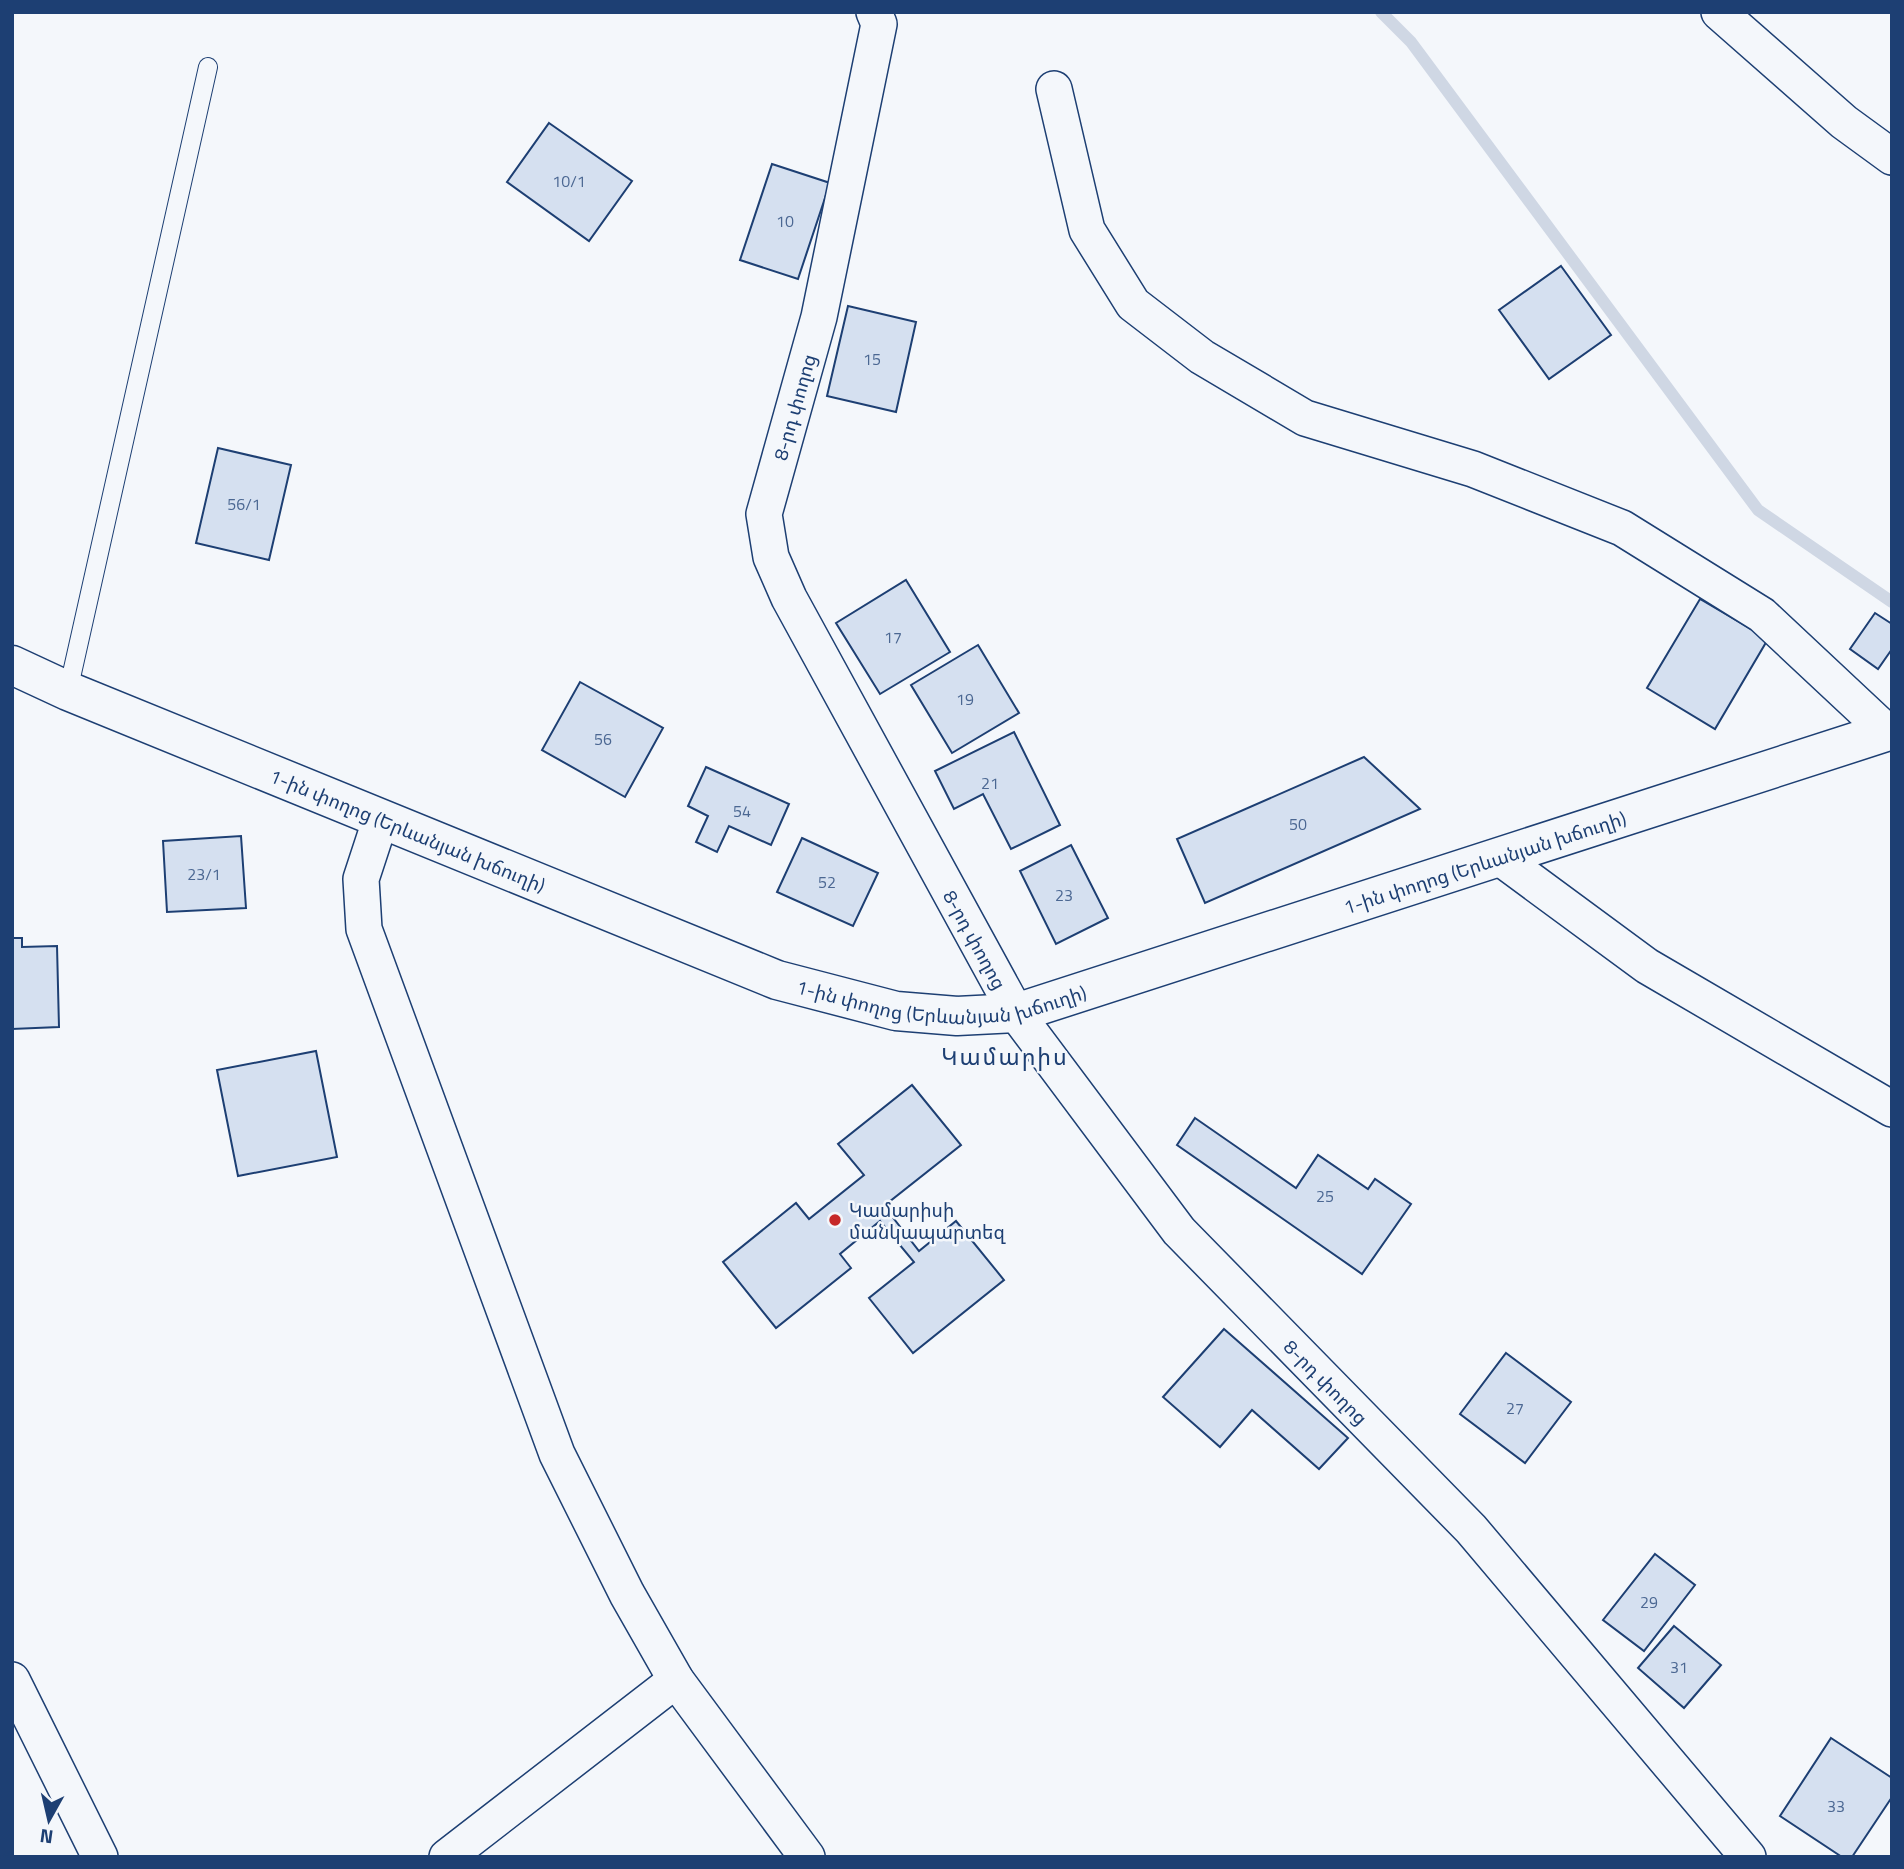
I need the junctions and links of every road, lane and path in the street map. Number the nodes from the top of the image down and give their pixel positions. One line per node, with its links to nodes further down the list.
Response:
1 (874, 12): 11 (street, 8-րդ փողոց)
2 (1719, 12): 5 (street)
3 (208, 68): 7 (lane)
4 (1054, 89): 8 (street)
5 (1892, 157)
6 (12, 665): 7 (main road, 1-ին փողոց (Երևանյան խճուղի))
7 (68, 691): 9 (main road, 1-ին փողոց (Երևանյան խճուղի))
8 (1889, 731): 10 (main road, 1-ին փողոց (Երևանյան խճուղի))
9 (382, 818): 11 (main road, 1-ին փողոց (Երևանյան խճուղի)); 14 (street)
10 (1499, 856): 11 (main road, 1-ին փողոց (Երևանյան խճուղի)); 12 (street)
11 (1016, 1013): 18 (street, 8-րդ փողոց)
12 (1892, 1109)
13 (12, 1680): 15 (street)
14 (676, 1680): 16 (street); 17 (street)
15 (100, 1857)
16 (447, 1857)
17 (807, 1857)
18 (1748, 1857)

